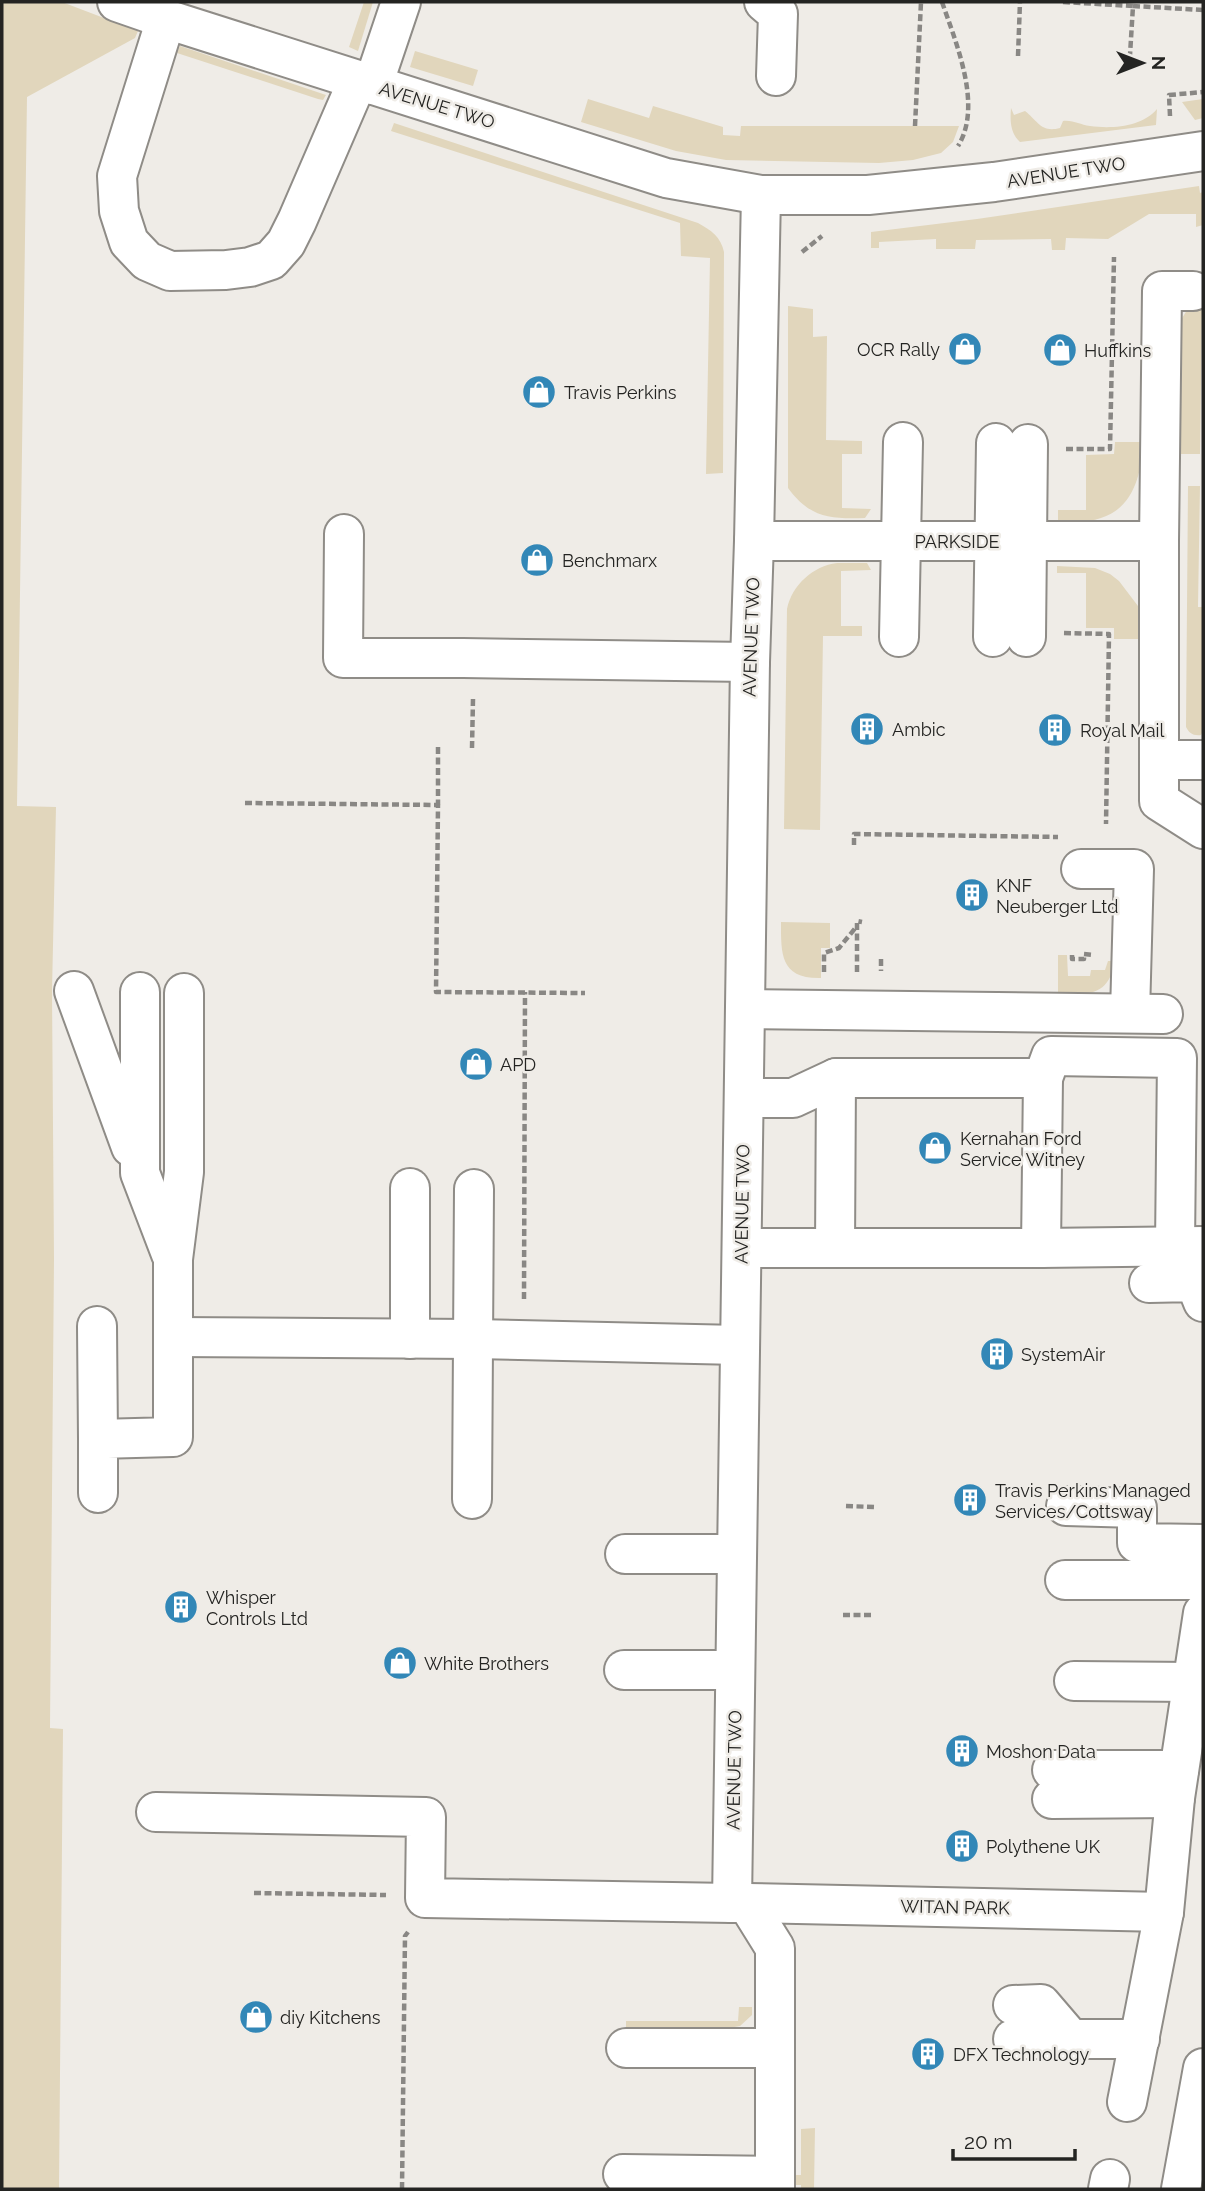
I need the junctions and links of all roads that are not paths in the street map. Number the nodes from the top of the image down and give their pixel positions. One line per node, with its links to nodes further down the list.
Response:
1 (117, 2): 4 (street, AVENUE TWO)
2 (401, 2): 6 (street)
3 (764, 2): 5 (street)
4 (182, 15): 6 (street, AVENUE TWO); 6 (street)
5 (776, 76)
6 (365, 82): 8 (street, AVENUE TWO)
7 (1203, 151): 8 (street, AVENUE TWO)
8 (761, 195): 13 (street, AVENUE TWO)
9 (1193, 291): 16 (street)
10 (903, 442): 14 (street)
11 (1027, 445): 15 (street)
12 (344, 534): 19 (street)
13 (754, 541): 14 (street, PARKSIDE); 19 (street, AVENUE TWO)
14 (900, 541): 15 (street, PARKSIDE); 17 (street)
15 (1011, 541): 16 (street, PARKSIDE); 18 (street)
16 (1159, 541): 20 (street)
17 (899, 636)
18 (1027, 636)
19 (750, 662): 27 (street, AVENUE TWO)
20 (1160, 760): 21 (street); 22 (street)
21 (1203, 761)
22 (1203, 829)
23 (1072, 853): 27 (street)
24 (74, 991): 31 (street)
25 (140, 992): 31 (street)
26 (184, 993): 38 (street)
27 (745, 1009): 30 (street, AVENUE TWO)
28 (836, 1078): 29 (street); 30 (street); 36 (street)
29 (1043, 1078): 34 (street); 37 (street)
30 (744, 1098): 35 (street, AVENUE TWO)
31 (140, 1172): 38 (street)
32 (410, 1188): 43 (street)
33 (474, 1189): 44 (street)
34 (1189, 1245): 37 (street)
35 (741, 1248): 36 (street); 45 (street, AVENUE TWO)
36 (835, 1248): 37 (street)
37 (1041, 1248)
38 (173, 1259): 42 (street)
39 (1149, 1295): 40 (street)
40 (1203, 1305)
41 (97, 1326): 46 (street)
42 (174, 1337): 43 (street); 46 (street)
43 (410, 1339): 44 (street)
44 (474, 1339): 45 (street); 48 (street)
45 (740, 1345): 51 (street, AVENUE TWO)
46 (98, 1439): 47 (street)
47 (98, 1493)
48 (472, 1499)
49 (1066, 1507): 50 (street)
50 (1203, 1544)
51 (737, 1553): 52 (street); 57 (street, AVENUE TWO)
52 (625, 1554)
53 (1065, 1580): 54 (street)
54 (1203, 1580)
55 (1203, 1612): 59 (street)
56 (624, 1671): 57 (street)
57 (735, 1671): 63 (street, AVENUE TWO)
58 (1074, 1681): 59 (street)
59 (1193, 1682): 60 (street)
60 (1177, 1784): 61 (street); 64 (street)
61 (1052, 1785)
62 (156, 1812): 63 (street, WITAN PARK)
63 (739, 1903): 64 (street, WITAN PARK); 68 (street)
64 (1164, 1912): 66 (street)
65 (1013, 2022): 66 (street)
66 (1140, 2039): 70 (street)
67 (626, 2048): 68 (street)
68 (775, 2048): 72 (street)
69 (1203, 2068): 73 (street)
70 (1127, 2102)
71 (623, 2174): 72 (street)
72 (775, 2183)
73 (1181, 2189)

